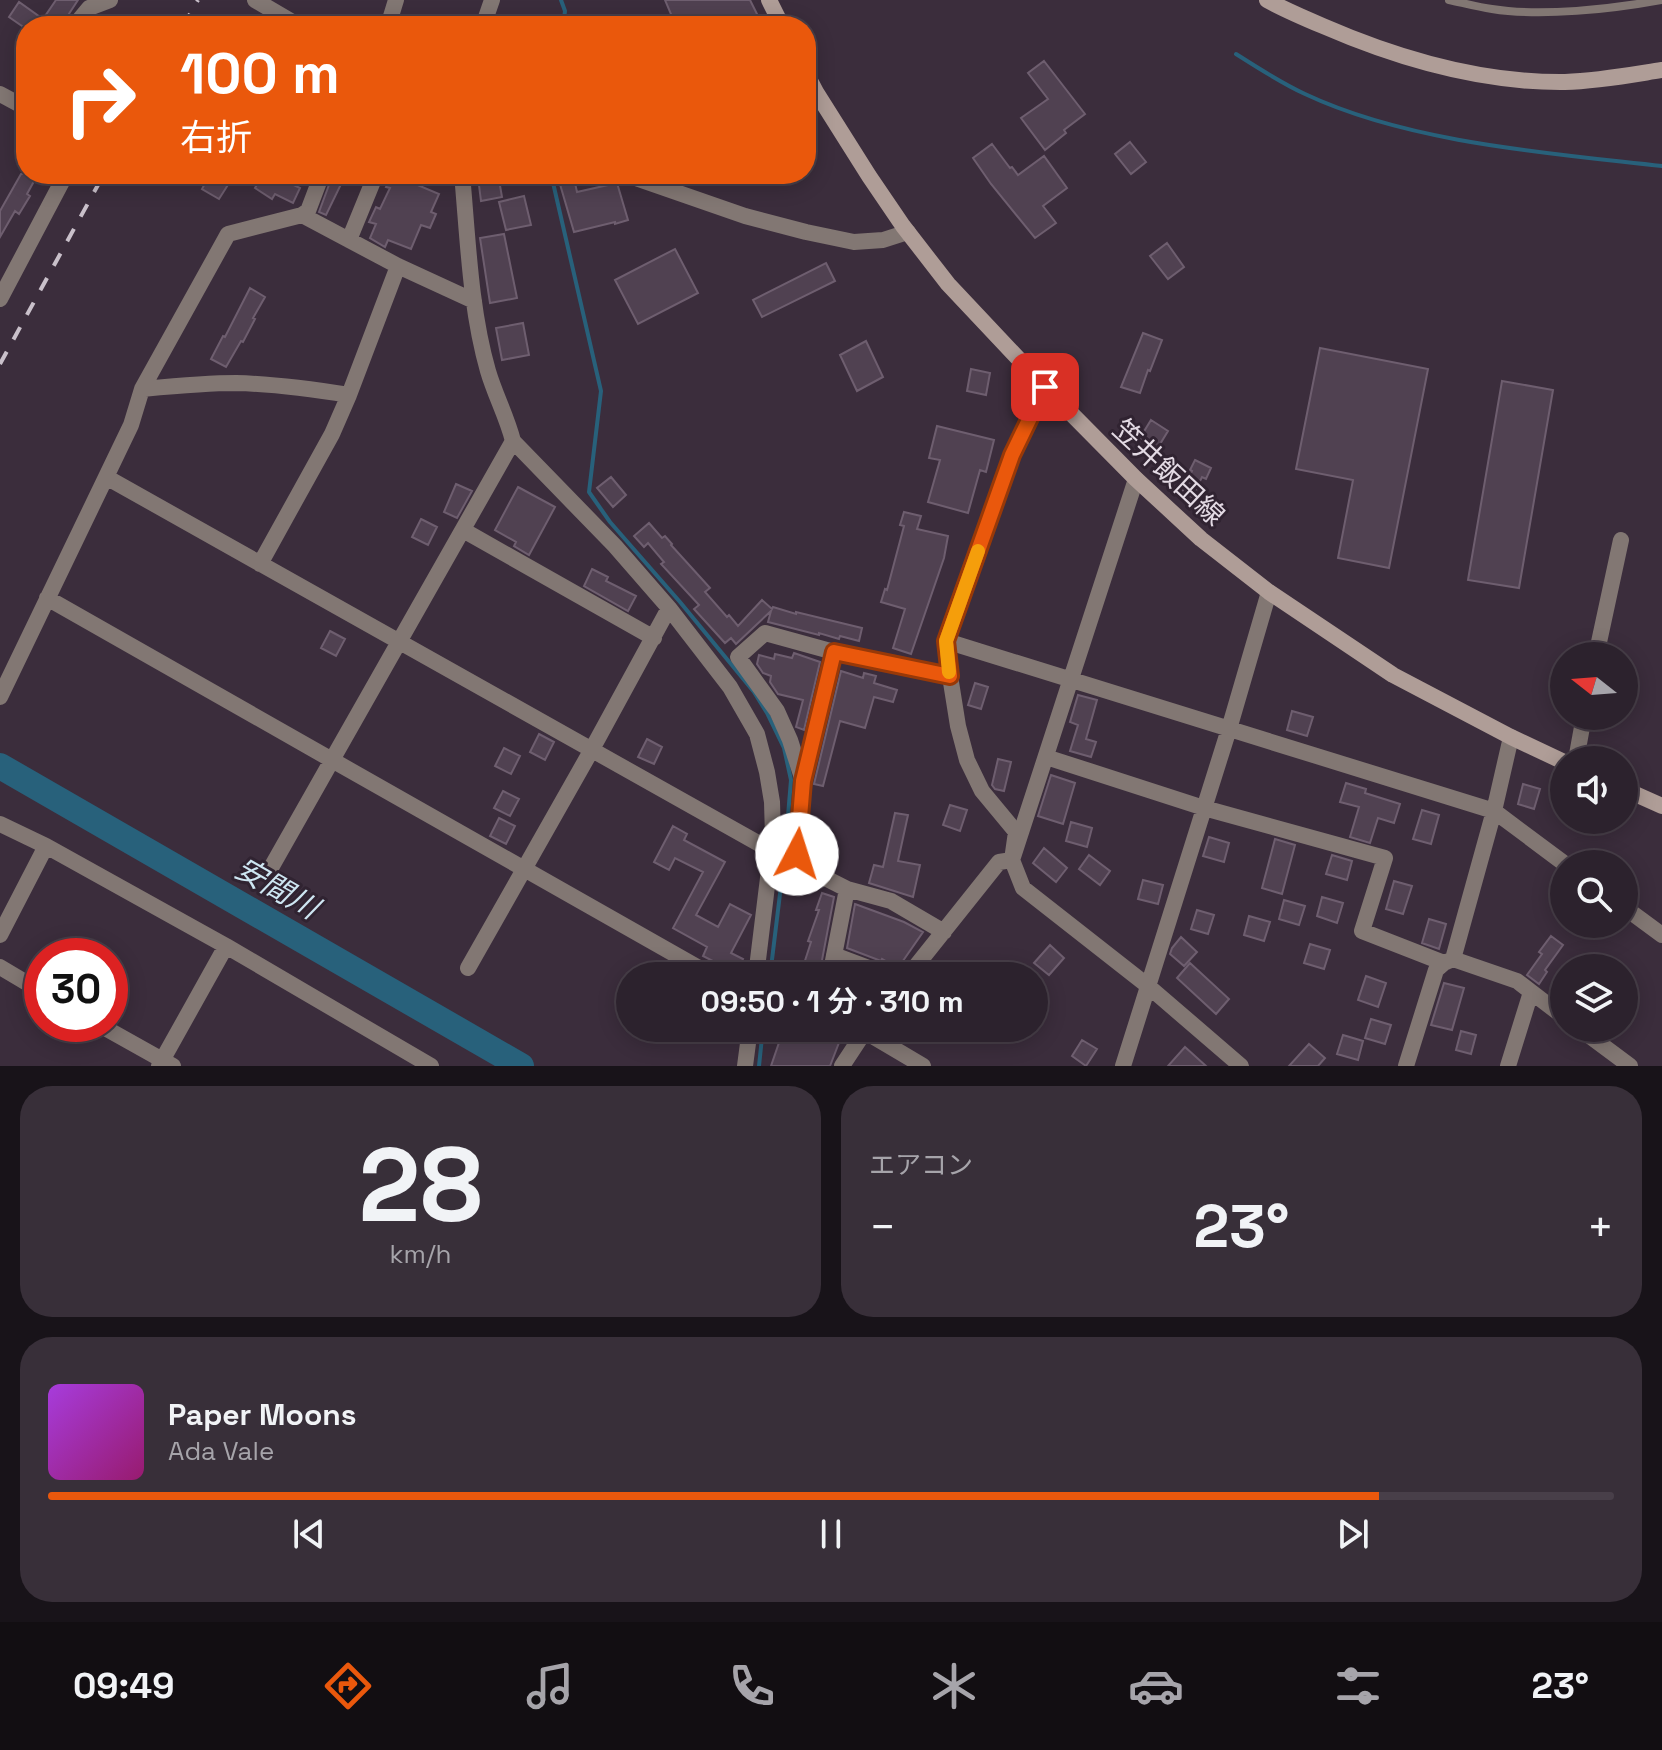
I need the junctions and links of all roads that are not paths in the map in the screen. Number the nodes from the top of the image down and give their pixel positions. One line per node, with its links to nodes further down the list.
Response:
1 (110, 0): 6 (street)
2 (255, 0): 7 (street)
3 (1267, 0): 8 (main road)
4 (1449, 0): 5 (lane)
5 (1661, 0)
6 (82, 16)
7 (282, 16)
8 (1662, 70)
9 (816, 92): 16 (main road, 笠井飯田線)
10 (61, 184): 19 (street)
11 (318, 184): 15 (street)
12 (372, 184): 17 (street)
13 (463, 184): 20 (street)
14 (653, 184): 16 (street)
15 (302, 215): 17 (street); 22 (street)
16 (908, 232): 21 (main road, 笠井飯田線)
17 (349, 240): 18 (street)
18 (398, 266): 20 (street); 23 (street)
19 (0, 299)
20 (474, 301): 24 (street)
21 (1045, 387): 26 (main road, 笠井飯田線); 34 (street)
22 (142, 389): 23 (street); 25 (street)
23 (349, 395): 29 (street)
24 (513, 441): 27 (street); 32 (street)
25 (106, 477): 29 (street); 31 (street)
26 (1136, 479): 30 (main road, 笠井飯田線); 39 (street)
27 (463, 530): 33 (street); 35 (street)
28 (1621, 540): 36 (street)
29 (260, 564): 35 (street)
30 (1269, 592): 41 (street); 42 (main road, 笠井飯田線)
31 (47, 598): 40 (street); 46 (street)
32 (669, 608): 33 (street); 54 (street)
33 (654, 638): 43 (street)
34 (946, 641): 38 (street); 39 (street)
35 (399, 642): 43 (street); 46 (street)
36 (1599, 642)
37 (834, 652): 38 (street); 47 (street); 47 (street)
38 (950, 676): 56 (street)
39 (1070, 680): 41 (street); 45 (street)
40 (0, 697)
41 (1229, 729): 50 (street); 51 (street)
42 (1511, 737): 44 (main road, 笠井飯田線); 51 (street)
43 (591, 751): 54 (street); 58 (street)
44 (1550, 755)
45 (1046, 757): 50 (street); 56 (street)
46 (332, 760): 58 (street); 59 (street)
47 (803, 781): 57 (street)
48 (1638, 795): 49 (main road)
49 (1662, 806)
50 (1204, 808): 67 (street); 76 (street)
51 (1494, 811): 55 (street); 67 (street)
52 (0, 824): 53 (street)
53 (46, 846): 63 (street); 65 (street)
54 (774, 852): 57 (street); 69 (street)
55 (1550, 853)
56 (1012, 860): 62 (street); 76 (street)
57 (794, 862): 60 (street)
58 (524, 869): 68 (street); 74 (street)
59 (268, 873)
60 (847, 889): 62 (street); 66 (street)
61 (1638, 917): 64 (street)
62 (944, 932): 72 (street)
63 (0, 935)
64 (1662, 935)
65 (226, 946): 84 (street); 85 (street)
66 (834, 955): 70 (street); 71 (street)
67 (1448, 961): 77 (street); 92 (street)
68 (688, 962)
69 (758, 962)
70 (833, 962)
71 (853, 962)
72 (919, 962)
73 (0, 967): 75 (street)
74 (468, 968)
75 (24, 981)
76 (1148, 986): 90 (street); 91 (street)
77 (1531, 992): 78 (street); 93 (street)
78 (1550, 1006)
79 (128, 1042): 85 (street)
80 (748, 1042): 87 (street)
81 (857, 1042): 88 (street)
82 (884, 1042): 89 (street)
83 (1598, 1042): 94 (street)
84 (413, 1062): 86 (street)
85 (165, 1064)
86 (431, 1066)
87 (745, 1066)
88 (842, 1066)
89 (923, 1066)
90 (1123, 1066)
91 (1241, 1066)
92 (1406, 1066)
93 (1508, 1066)
94 (1630, 1066)

